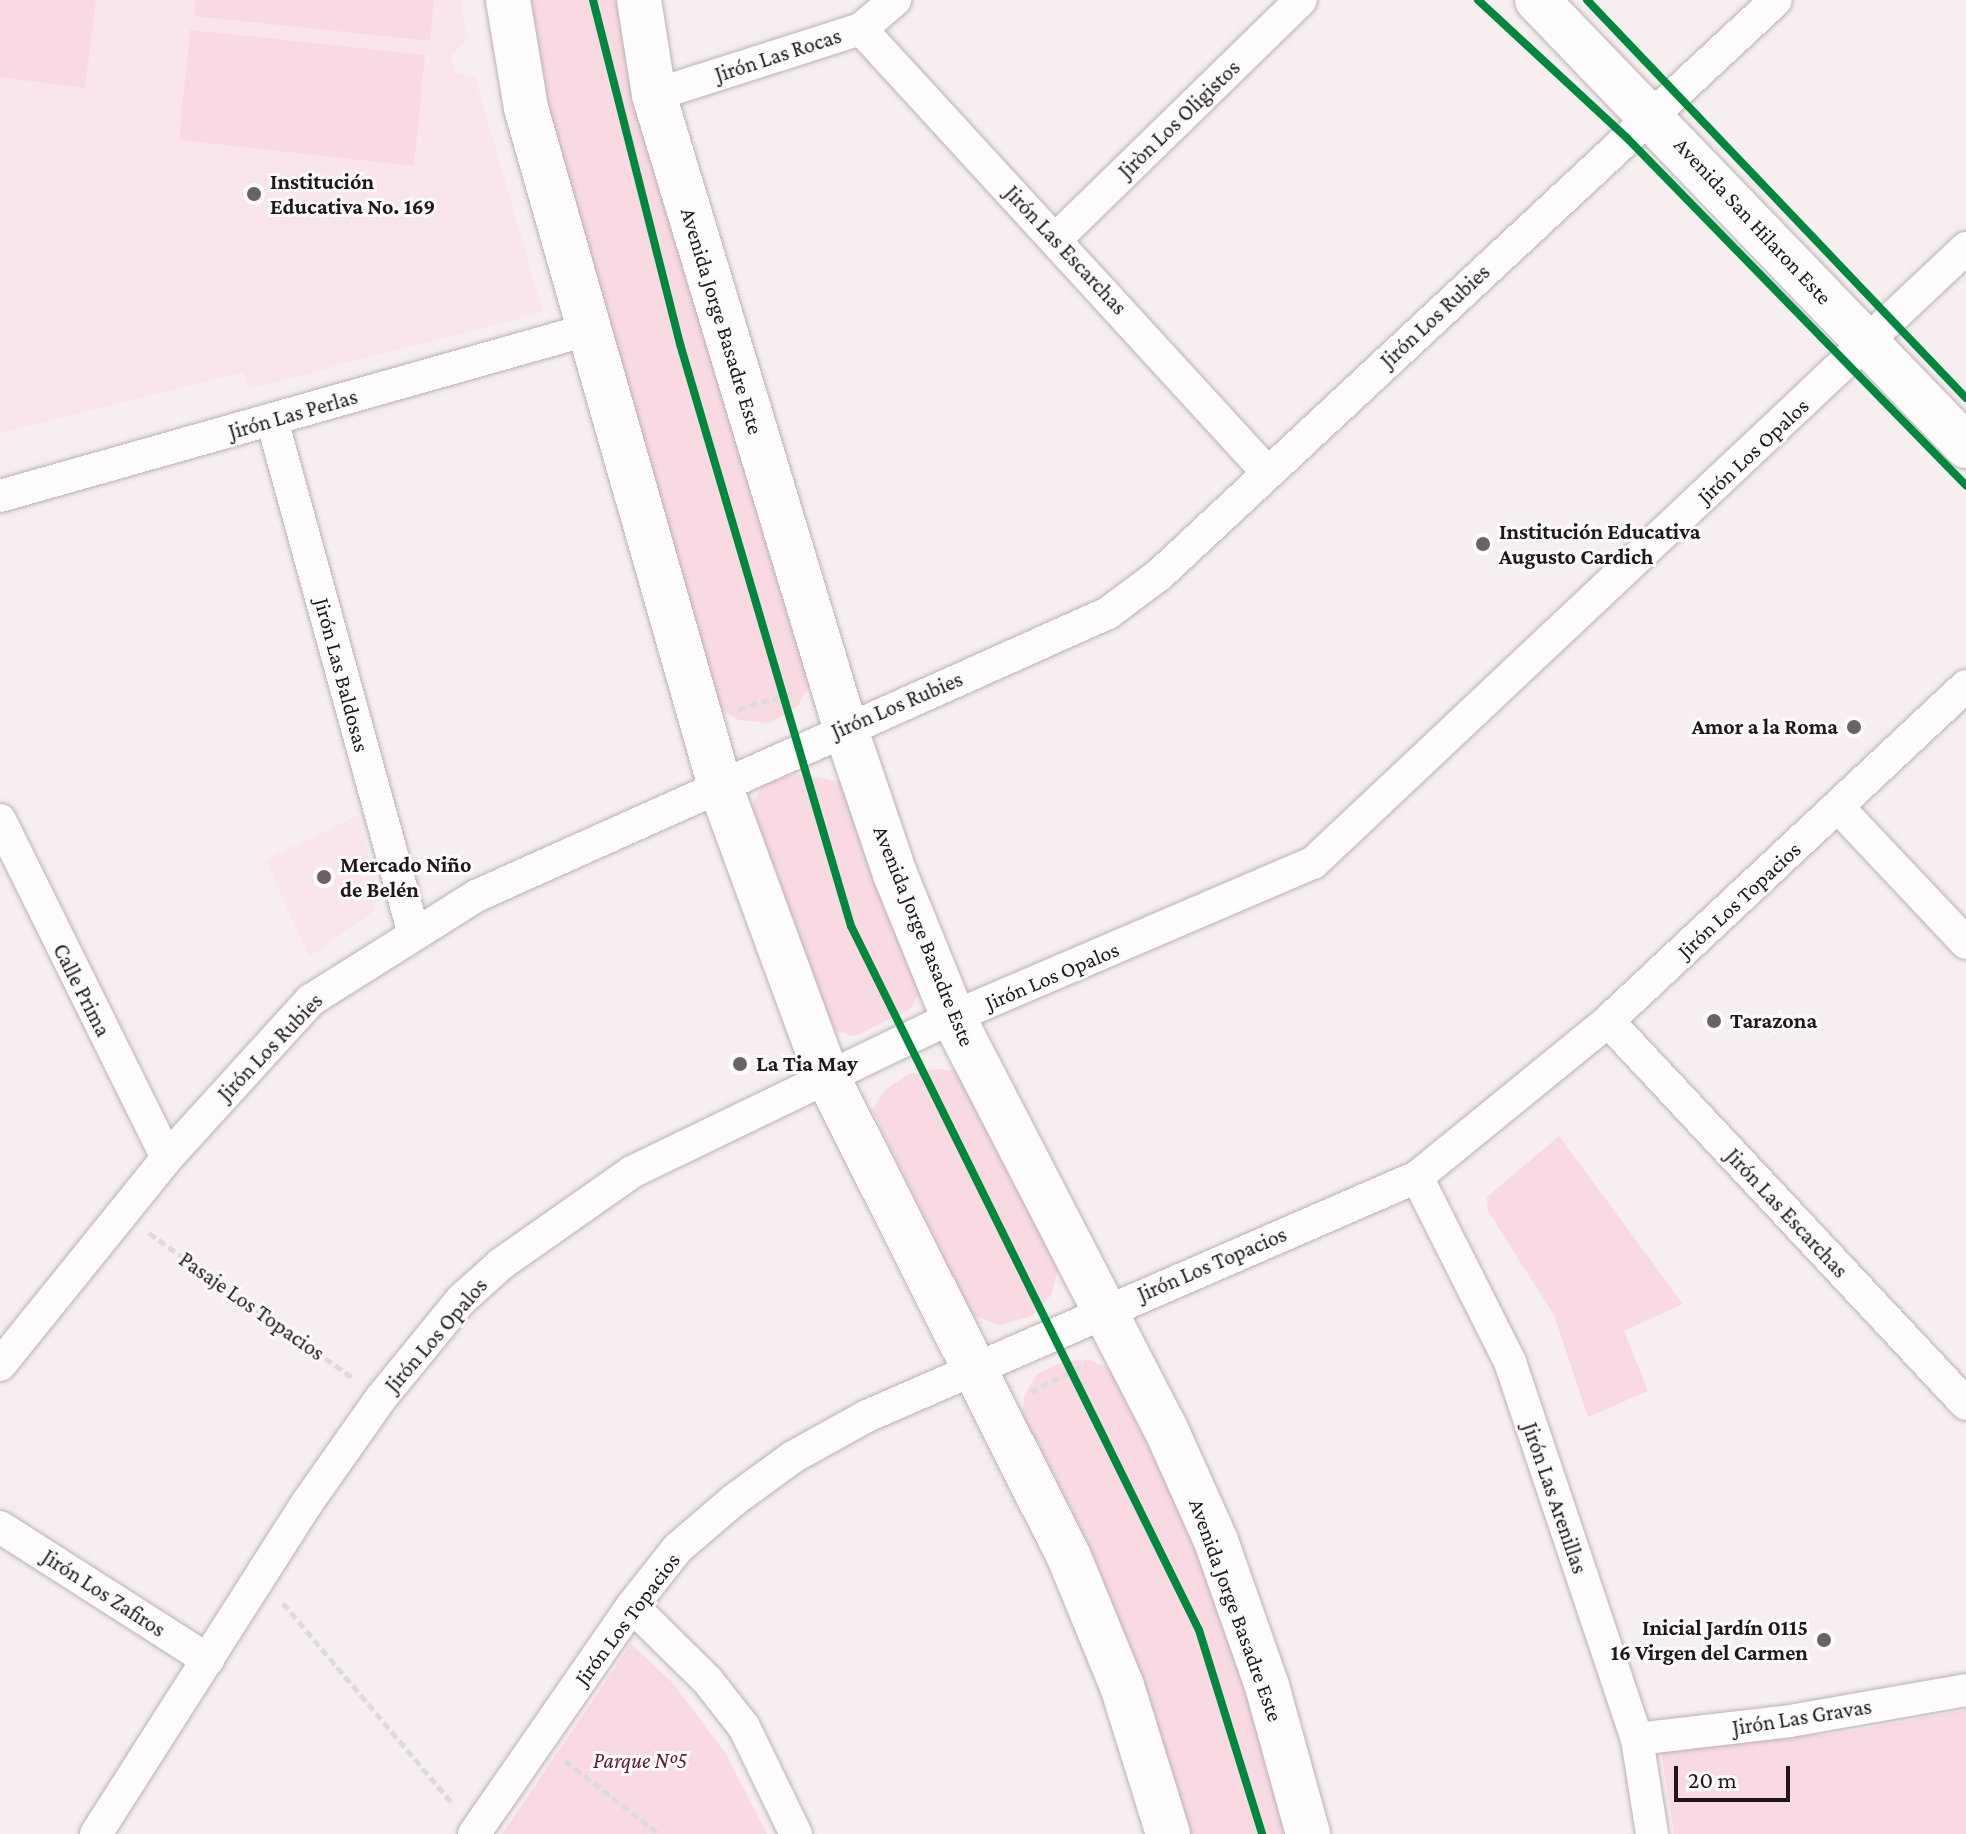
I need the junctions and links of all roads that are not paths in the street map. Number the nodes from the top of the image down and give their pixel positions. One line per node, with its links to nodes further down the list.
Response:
1 (508, 0): 12 (main road)
2 (639, 0): 8 (main road, Avenida Jorge Basadre Este)
3 (895, 0): 7 (street, Jirón Las Rocas)
4 (1301, 0): 10 (street, Jiròn Los Oligistos)
5 (1537, 0): 9 (main road, Avenida San Hilaron Este)
6 (1776, 0): 9 (street, Jirón Los Rubies)
7 (861, 29): 8 (street, Jirón Las Rocas); 10 (street, Jirón Las Escarchas)
8 (654, 95): 19 (main road, Avenida Jorge Basadre Este)
9 (1652, 114): 13 (main road, Avenida San Hilaron Este); 16 (street, Jirón Los Rubies)
10 (1056, 239): 16 (street, Jirón Las Escarchas)
11 (1966, 248): 13 (street, Jirón Los Opalos)
12 (587, 330): 14 (street, Jirón Las Perlas); 20 (main road)
13 (1866, 342): 15 (main road, Avenida San Hilaron Este); 25 (street, Jirón Los Opalos)
14 (272, 420): 17 (street, Jirón Las Perlas); 23 (street, Jirón Las Baldosas)
15 (1966, 446)
16 (1268, 473): 19 (street, Jirón Los Rubies)
17 (0, 496)
18 (1966, 686): 21 (street, Jirón Los Topacios)
19 (845, 727): 20 (street, Jirón Los Rubies); 25 (main road, Avenida Jorge Basadre Este)
20 (719, 783): 23 (street, Jirón Los Rubies); 27 (main road)
21 (1838, 807): 24 (street); 26 (street, Jirón Los Topacios)
22 (0, 820): 28 (street, Calle Prima)
23 (413, 931): 28 (street, Jirón Los Rubies)
24 (1966, 943)
25 (953, 1017): 27 (street, Jirón Los Opalos); 30 (main road, Avenida Jorge Basadre Este)
26 (1608, 1021): 29 (street, Jirón Los Topacios); 33 (street, Jirón Las Escarchas)
27 (827, 1076): 32 (main road); 36 (street, Jirón Los Opalos)
28 (167, 1158): 31 (street, Jirón Los Rubies)
29 (1417, 1177): 30 (street, Jirón Los Topacios); 38 (street, Jirón Las Arenillas)
30 (1102, 1310): 32 (street, Jirón Los Topacios); 43 (main road, Avenida Jorge Basadre Este)
31 (0, 1365)
32 (975, 1371): 35 (street, Jirón Los Topacios); 42 (main road)
33 (1966, 1404)
34 (0, 1527): 36 (street, Jirón Los Zafiros)
35 (632, 1606): 39 (street, Jirón Los Topacios); 41 (street)
36 (208, 1660): 40 (street, Jirón Los Opalos)
37 (1966, 1690): 38 (street, Jirón Las Gravas)
38 (1637, 1739): 44 (street, Jirón Las Arenillas)
39 (475, 1833)
40 (96, 1834)
41 (796, 1834)
42 (1168, 1834)
43 (1308, 1834)
44 (1652, 1834)

